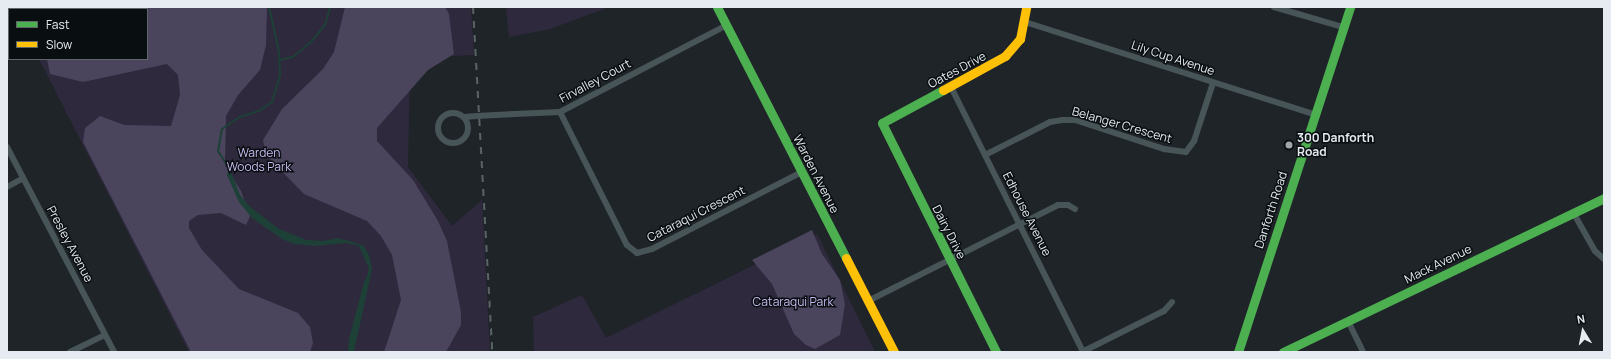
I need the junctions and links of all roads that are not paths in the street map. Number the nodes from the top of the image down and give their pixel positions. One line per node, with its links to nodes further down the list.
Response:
1 (717, 7): 6 (street, Warden Avenue)
2 (1026, 7): 5 (street, Oates Drive)
3 (1274, 7): 7 (street)
4 (1350, 7): 7 (street, Danforth Road)
5 (1025, 22): 8 (street, Lily Cup Avenue); 9 (street, Oates Drive)
6 (727, 25): 10 (street, Firvalley Court); 16 (street, Warden Avenue)
7 (1343, 26): 11 (street, Danforth Road)
8 (1213, 83): 11 (street, Lily Cup Avenue); 15 (street, Belanger Crescent)
9 (951, 87): 13 (street, Oates Drive); 15 (street, Edhouse Avenue)
10 (560, 112): 12 (street, Firvalley Court, bridge); 16 (street, Cataraqui Crescent)
11 (1314, 114): 34 (street, Danforth Road)
12 (464, 117): 12 (street, Firvalley Court)
13 (882, 123): 24 (street, Dairy Drive)
14 (7, 147): 17 (street, Presley Avenue)
15 (985, 155): 22 (street, Edhouse Avenue)
16 (802, 172): 25 (street, Warden Avenue)
17 (23, 178): 18 (street); 28 (street, Presley Avenue)
18 (7, 187)
19 (1604, 198): 21 (street, Mack Avenue)
20 (1075, 209): 22 (street)
21 (1573, 212): 23 (street); 27 (street, Mack Avenue)
22 (1020, 224): 24 (street); 33 (street, Edhouse Avenue)
23 (1604, 259)
24 (950, 260): 25 (street); 32 (street, Dairy Drive)
25 (868, 300): 31 (street, Warden Avenue)
26 (1172, 302): 33 (street)
27 (1348, 321): 35 (street, Mack Avenue); 36 (street)
28 (105, 335): 29 (street); 30 (street, Presley Avenue)
29 (70, 352)
30 (114, 352)
31 (894, 352)
32 (996, 352)
33 (1083, 352)
34 (1238, 352)
35 (1283, 352)
36 (1363, 352)

